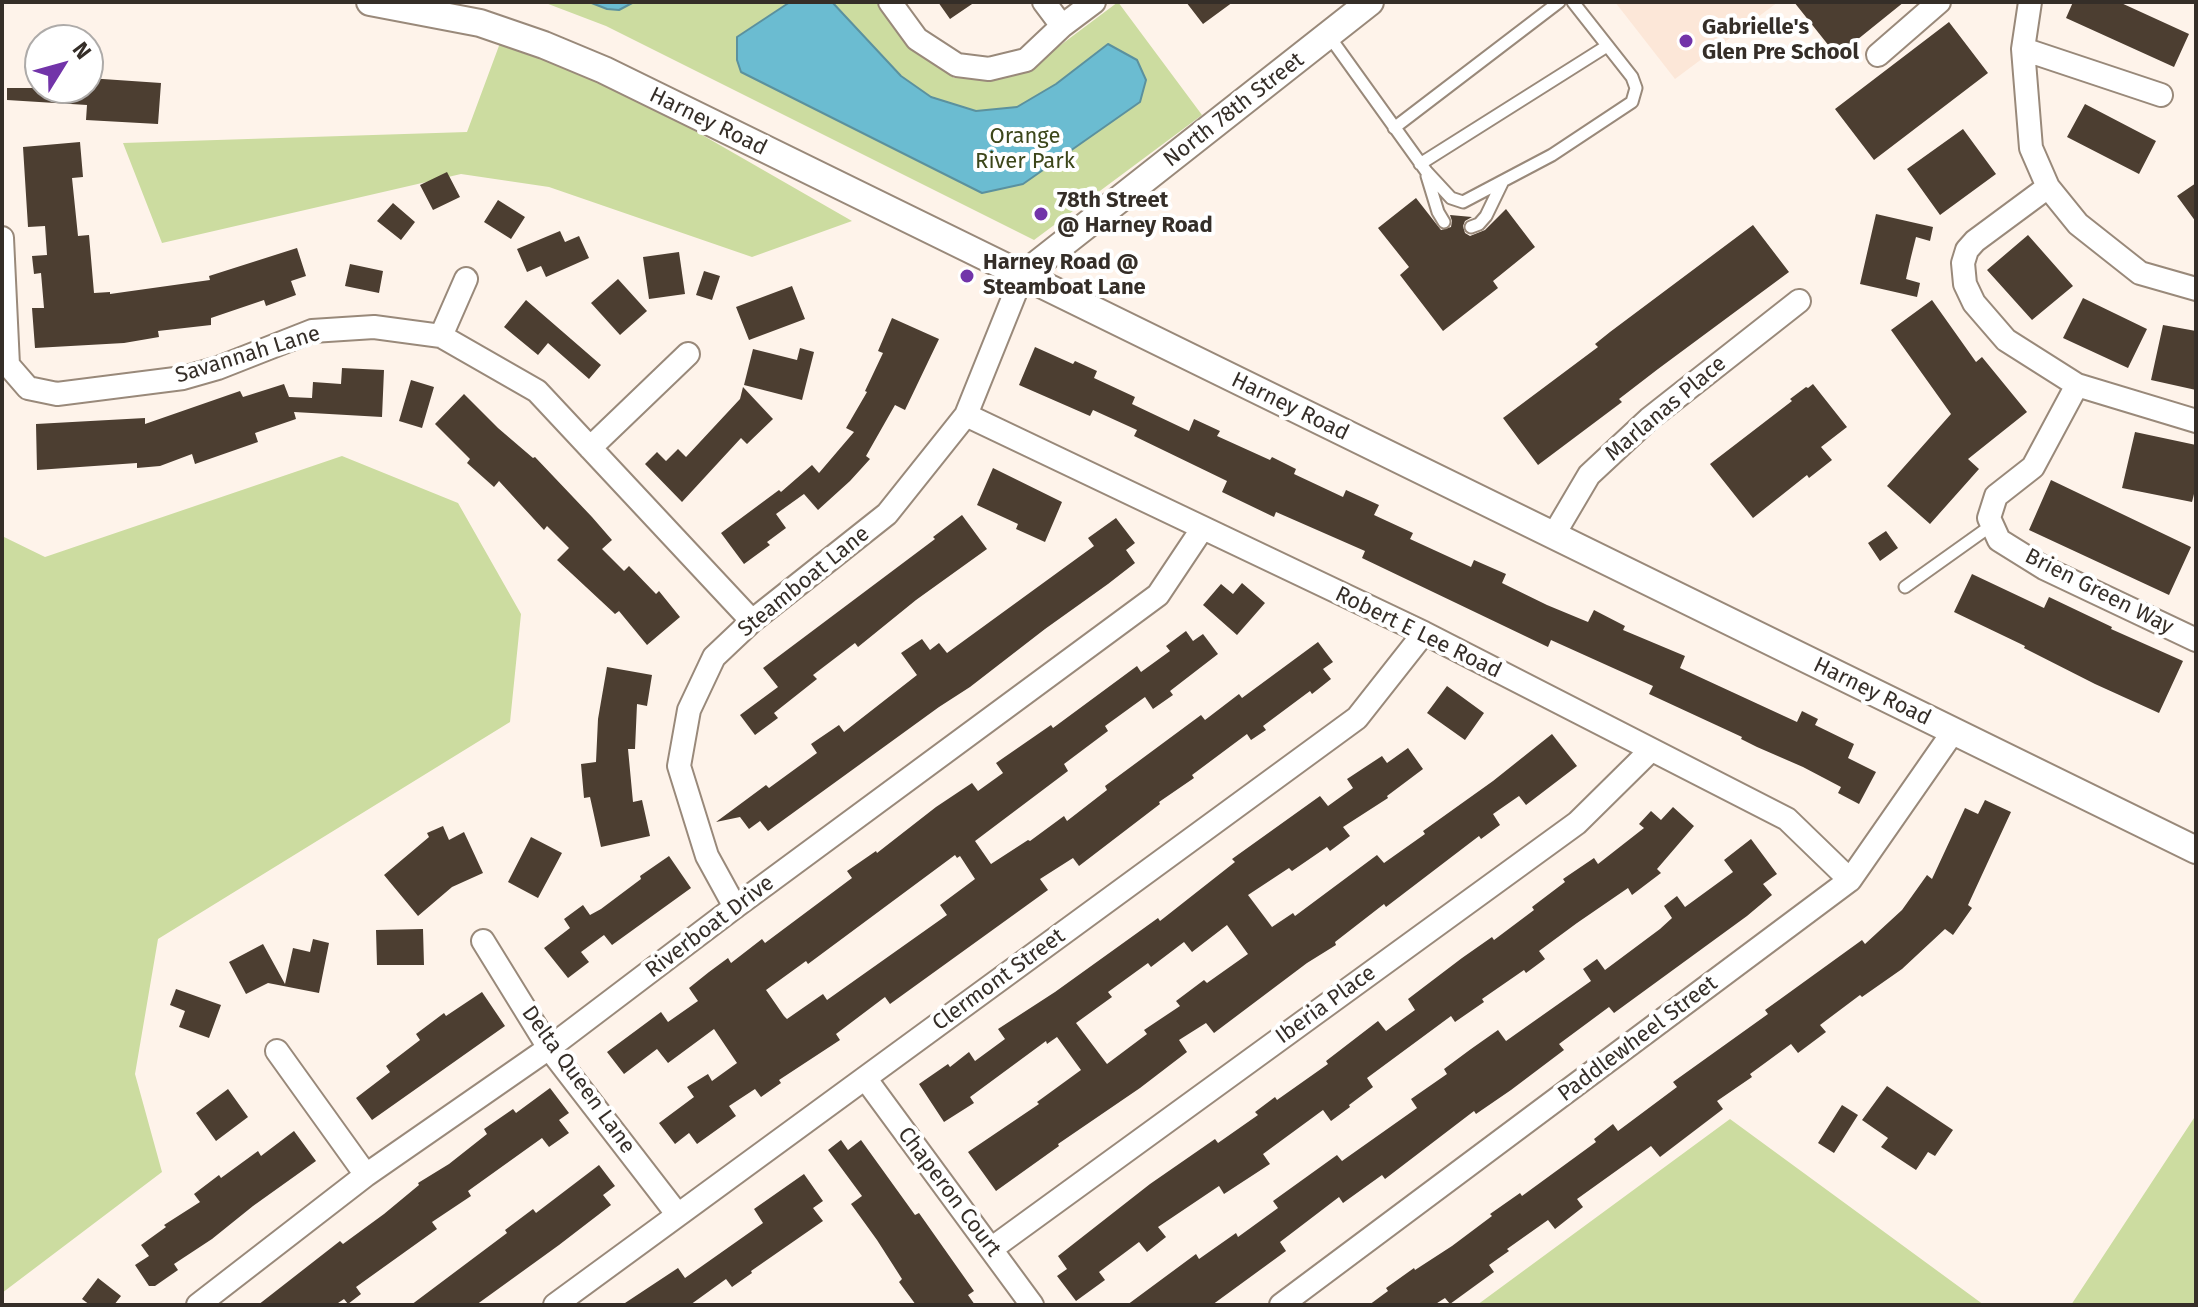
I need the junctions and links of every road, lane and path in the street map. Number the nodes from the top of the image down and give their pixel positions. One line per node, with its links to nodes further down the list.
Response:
1 (370, 2): 23 (street, Harney Road)
2 (890, 2): 10 (street)
3 (1044, 2): 10 (street)
4 (1094, 2): 10 (street)
5 (1370, 2): 11 (street, North 78th Street)
6 (1559, 2): 16 (lane)
7 (1573, 2): 12 (lane)
8 (1939, 2): 14 (street)
9 (2030, 2): 13 (street)
10 (1062, 26)
11 (1328, 36): 16 (lane); 23 (street, North 78th Street)
12 (1607, 46): 17 (lane); 18 (lane)
13 (2023, 49): 15 (street); 19 (street)
14 (1878, 55)
15 (2161, 95)
16 (1394, 128): 17 (lane)
17 (1423, 168): 18 (lane); 20 (lane)
18 (1503, 182): 21 (lane)
19 (2048, 187): 25 (street); 29 (street)
20 (1444, 222)
21 (1471, 227)
22 (2, 238): 27 (street, Savannah Lane)
23 (1022, 276): 30 (street, Steamboat Lane); 35 (street, Harney Road)
24 (466, 279): 27 (street)
25 (2196, 289)
26 (1799, 301): 35 (street, Marlanas Place)
27 (441, 336): 32 (street, Savannah Lane)
28 (688, 354): 32 (street)
29 (2077, 385): 31 (street); 33 (street)
30 (966, 415): 34 (street, Robert E Lee Road); 37 (street, Steamboat Lane)
31 (2196, 421)
32 (590, 448): 37 (street, Savannah Lane)
33 (1992, 525): 36 (lane); 39 (street, Brien Green Way)
34 (1202, 529): 38 (street, Robert E Lee Road); 44 (street, Riverboat Drive)
35 (1553, 536): 40 (street, Harney Road)
36 (1905, 587)
37 (752, 621): 44 (street, Steamboat Lane)
38 (1424, 633): 41 (street, Robert E Lee Road); 48 (street, Clermont Street)
39 (2196, 640)
40 (1953, 732): 42 (street, Harney Road); 43 (street, Paddlewheel Street)
41 (1651, 750): 43 (street, Robert E Lee Road); 51 (street, Iberia Place)
42 (2196, 850)
43 (1850, 880): 55 (street, Paddlewheel Street)
44 (735, 907): 46 (street, Riverboat Drive)
45 (483, 941): 46 (street, Delta Queen Lane)
46 (549, 1048): 49 (street, Riverboat Drive); 50 (street, Delta Queen Lane)
47 (277, 1051): 49 (street)
48 (865, 1078): 50 (street, Clermont Street); 51 (street, Chaperon Court)
49 (366, 1175): 52 (street, Riverboat Drive)
50 (678, 1215): 53 (street, Clermont Street)
51 (991, 1249): 54 (street, Chaperon Court)
52 (198, 1305)
53 (555, 1305)
54 (1032, 1305)
55 (1281, 1305)

